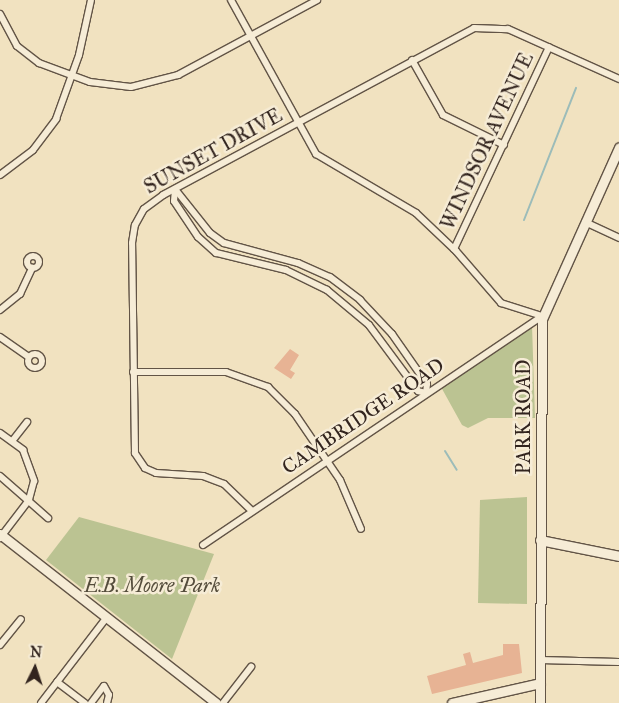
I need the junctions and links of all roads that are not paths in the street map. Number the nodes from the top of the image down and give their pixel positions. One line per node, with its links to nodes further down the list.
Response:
1 (91, 0): 8 (street)
2 (231, 0): 5 (street)
3 (317, 0): 5 (street)
4 (0, 14): 8 (street)
5 (250, 36): 8 (street); 10 (street)
6 (549, 47): 7 (street, SUNSET DRIVE); 9 (street, SUNSET DRIVE); 11 (street, WINDSOR AVENUE)
7 (412, 60): 10 (street, SUNSET DRIVE); 11 (street)
8 (72, 75): 13 (street)
9 (619, 79)
10 (297, 122): 14 (street, SUNSET DRIVE); 17 (street)
11 (504, 145): 17 (street, WINDSOR AVENUE)
12 (619, 148): 15 (main road, PARK ROAD)
13 (0, 175)
14 (175, 189): 19 (street); 20 (street); 25 (street, SUNSET DRIVE)
15 (585, 222): 16 (street); 22 (main road, PARK ROAD)
16 (619, 238)
17 (454, 250): 22 (street)
18 (32, 268): 21 (street)
19 (330, 278): 20 (street); 26 (street)
20 (323, 288): 26 (street)
21 (0, 310)
22 (542, 316): 26 (street, CAMBRIDGE ROAD); 37 (main road, PARK ROAD)
23 (0, 338): 24 (street)
24 (29, 358)
25 (133, 372): 30 (street); 33 (street, SUNSET DRIVE)
26 (426, 393): 30 (street, CAMBRIDGE ROAD)
27 (27, 422): 29 (street)
28 (0, 433): 29 (street)
29 (13, 440): 32 (street)
30 (327, 460): 33 (street, CAMBRIDGE ROAD); 35 (street)
31 (0, 476): 32 (street)
32 (29, 500): 34 (street); 36 (street)
33 (252, 511): 38 (street, CAMBRIDGE ROAD)
34 (48, 518)
35 (361, 529)
36 (1, 536): 40 (main road)
37 (540, 540): 39 (main road); 43 (main road, PARK ROAD)
38 (203, 545)
39 (619, 556)
40 (107, 617): 47 (street); 52 (main road)
41 (21, 619): 42 (street)
42 (0, 646)
43 (540, 660): 44 (street); 46 (main road, PARK ROAD)
44 (619, 662)
45 (251, 667): 53 (street)
46 (540, 680): 54 (main road); 55 (main road, PARK ROAD)
47 (57, 682): 48 (street); 49 (street)
48 (41, 703)
49 (85, 703)
50 (91, 703): 51 (street)
51 (107, 703)
52 (216, 703)
53 (223, 703)
54 (452, 703)
55 (540, 703)

